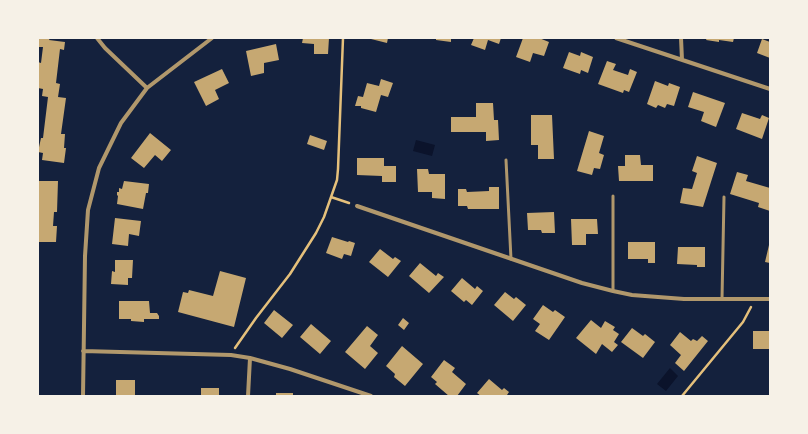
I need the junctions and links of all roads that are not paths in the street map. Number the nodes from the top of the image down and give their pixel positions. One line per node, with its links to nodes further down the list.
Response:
1 (97, 38): 6 (street)
2 (212, 38): 6 (street)
3 (616, 38): 5 (street)
4 (681, 38): 5 (street)
5 (682, 60): 7 (street)
6 (147, 88): 16 (street)
7 (770, 89)
8 (506, 160): 12 (lane)
9 (612, 196): 13 (lane)
10 (724, 197): 14 (lane)
11 (357, 206): 12 (street)
12 (511, 259): 13 (street)
13 (613, 291): 14 (street)
14 (722, 299): 15 (street)
15 (770, 299)
16 (83, 351): 17 (street); 18 (street)
17 (250, 358): 19 (street); 20 (street)
18 (83, 396)
19 (248, 396)
20 (371, 396)

